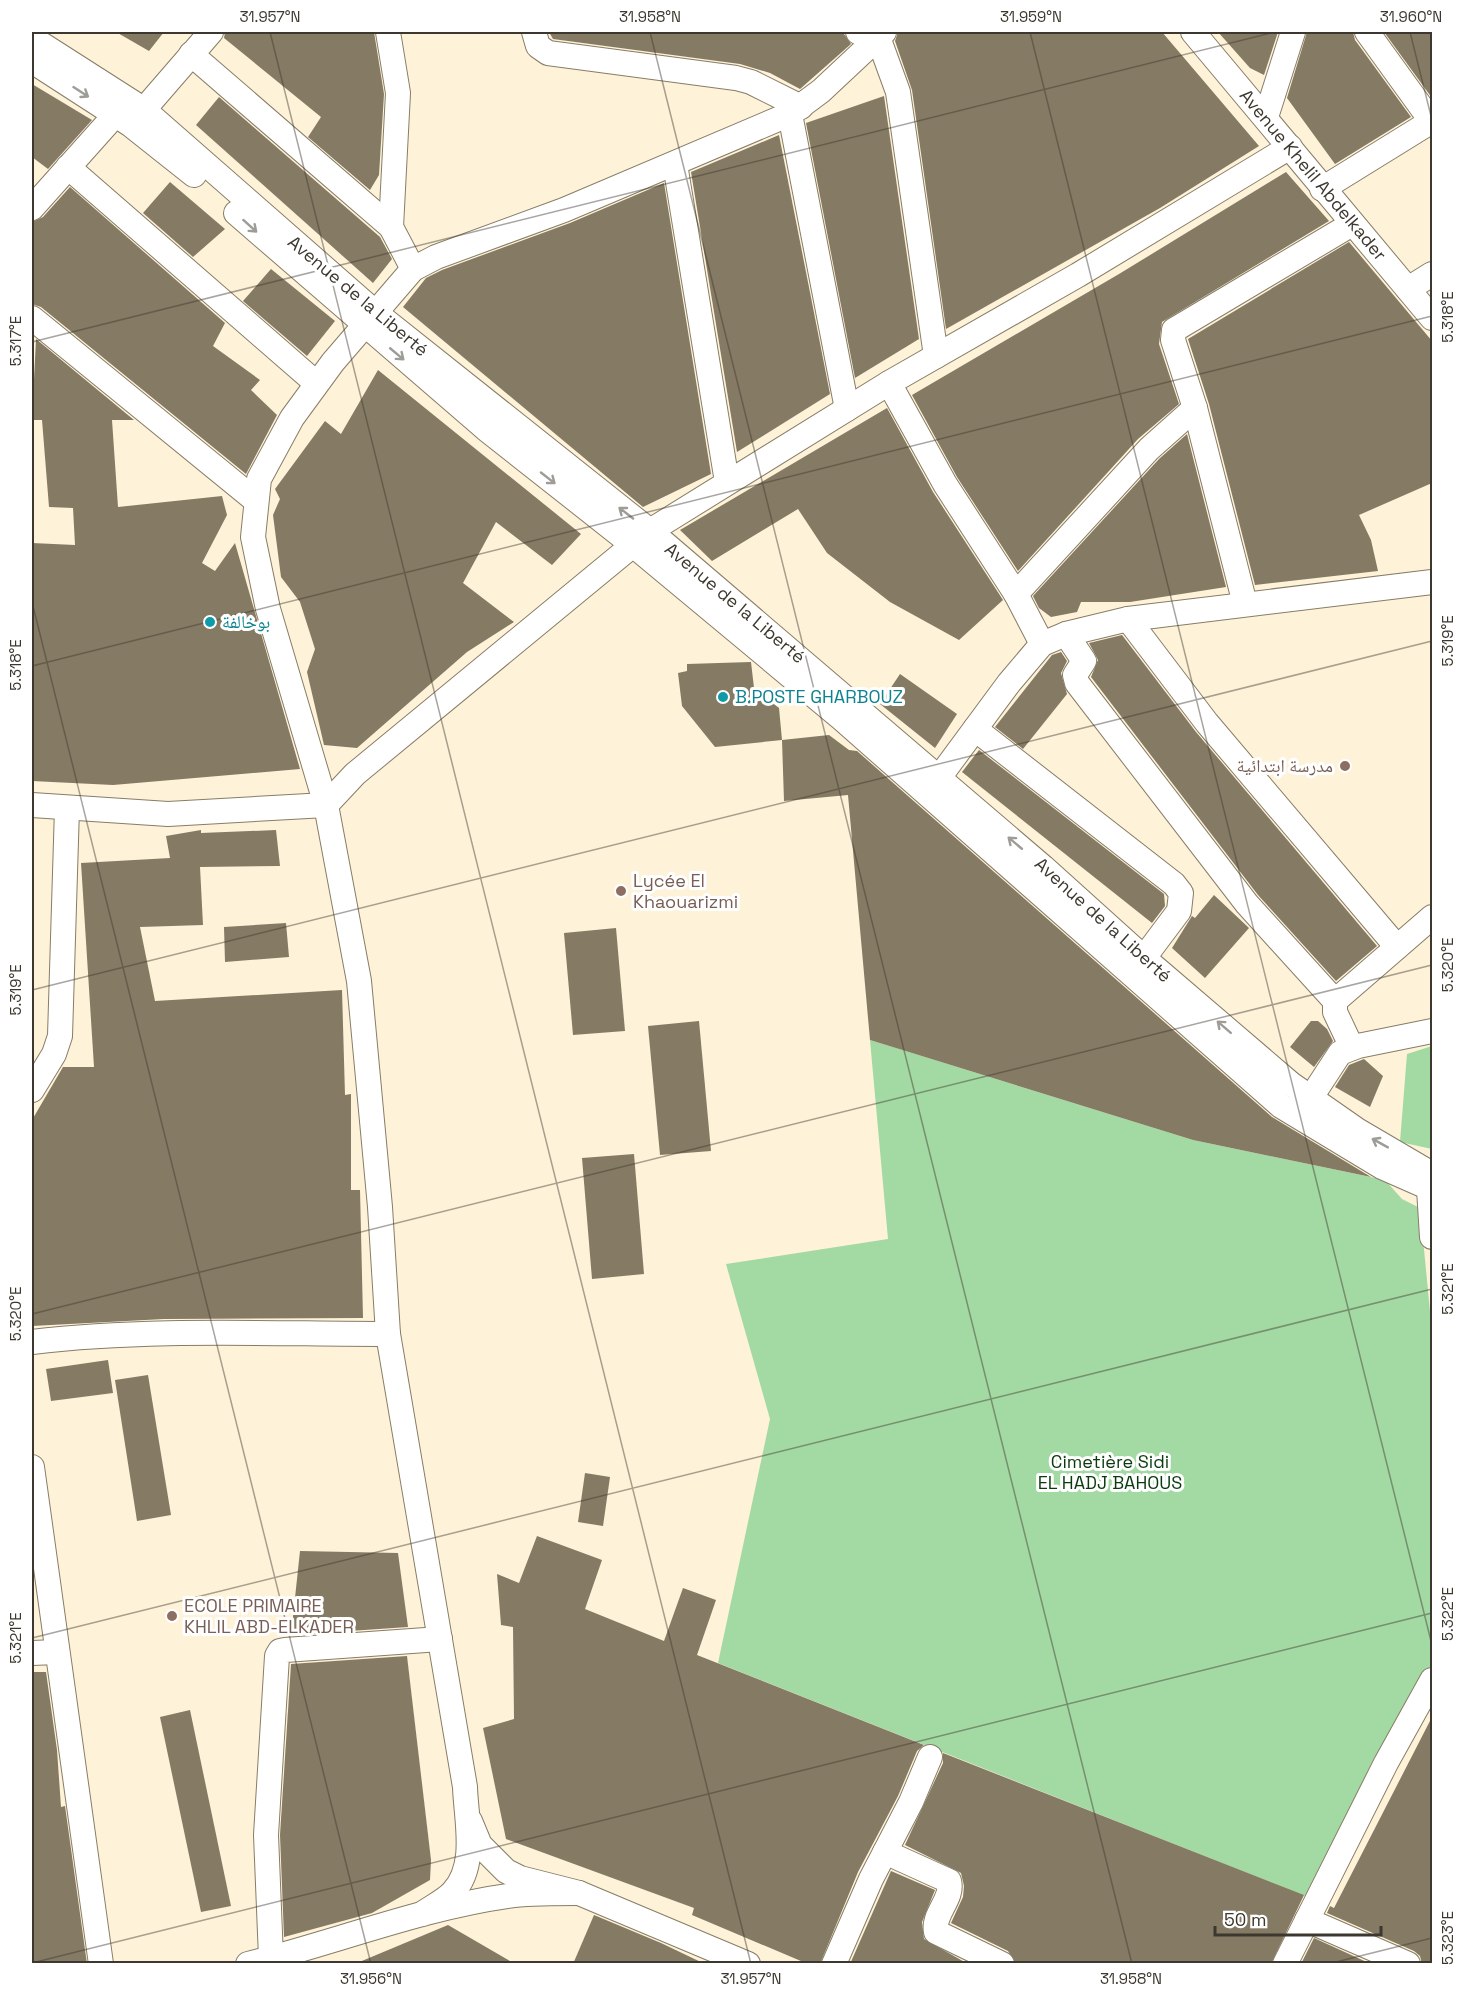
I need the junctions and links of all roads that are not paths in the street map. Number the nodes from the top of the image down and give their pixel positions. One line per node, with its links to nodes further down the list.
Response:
1 (388, 32): 20 (street)
2 (534, 32): 10 (street)
3 (1193, 32): 12 (street, Avenue Khelil Abdelkader)
4 (1293, 32): 12 (street)
5 (1367, 32): 13 (street)
6 (874, 33): 10 (street); 27 (street)
7 (32, 38): 11 (street, Avenue de la Liberté)
8 (201, 39): 11 (street); 20 (street)
9 (32, 61): 11 (street, Avenue de la Liberté, one-way to 11)
10 (795, 110): 15 (street); 30 (street)
11 (130, 116): 16 (street); 26 (street, Avenue de la Liberté)
12 (1266, 117): 14 (street, Avenue Khelil Abdelkader)
13 (1432, 122): 17 (street)
14 (1290, 147): 17 (street, Avenue Khelil Abdelkader); 27 (street)
15 (675, 164): 21 (street); 32 (street)
16 (68, 167): 18 (street); 28 (street)
17 (1322, 189): 19 (street, Avenue Khelil Abdelkader)
18 (32, 208)
19 (1352, 224): 23 (street, Avenue Khelil Abdelkader); 31 (street)
20 (391, 227): 21 (street)
21 (413, 269): 26 (street)
22 (1432, 274): 23 (street)
23 (1408, 289): 25 (street, Avenue Khelil Abdelkader)
24 (32, 318): 33 (street)
25 (1432, 318)
26 (371, 321): 28 (street); 34 (street, Avenue de la Liberté)
27 (936, 356): 29 (street)
28 (316, 383): 33 (street)
29 (889, 383): 30 (street); 36 (street)
30 (847, 408): 32 (street)
31 (1195, 408): 36 (street); 37 (street)
32 (727, 482): 34 (street)
33 (255, 500): 44 (street)
34 (641, 538): 42 (street, Avenue de la Liberté); 44 (street); 48 (street, Avenue de la Liberté)
35 (1432, 582): 37 (street)
36 (1016, 594): 40 (street)
37 (1245, 604): 38 (street)
38 (1128, 619): 39 (street); 47 (street)
39 (1066, 634): 40 (street); 49 (street)
40 (1042, 644): 41 (street)
41 (975, 729): 42 (street); 48 (street)
42 (938, 779): 48 (street, Avenue de la Liberté, one-way to 42)
43 (32, 805): 45 (street)
44 (326, 805): 45 (street); 56 (street)
45 (67, 808): 52 (street)
46 (1432, 917): 47 (street)
47 (1397, 947): 49 (street)
48 (1138, 967): 53 (street, Avenue de la Liberté, one-way to 48); 54 (street, Avenue de la Liberté)
49 (1335, 1001): 51 (street)
50 (1432, 1031): 51 (street)
51 (1352, 1048): 53 (street)
52 (32, 1090)
53 (1310, 1099): 54 (street, Avenue de la Liberté, one-way to 53)
54 (1431, 1181): 55 (street)
55 (1432, 1237)
56 (388, 1334): 57 (street); 59 (street)
57 (32, 1342)
58 (32, 1478): 60 (street)
59 (440, 1639): 64 (street); 70 (street)
60 (57, 1652): 61 (street); 72 (street)
61 (32, 1653)
62 (1432, 1680): 68 (street)
63 (930, 1757): 65 (street)
64 (465, 1810): 66 (street); 67 (street)
65 (885, 1852): 74 (street); 75 (street)
66 (579, 1893): 67 (street); 71 (street)
67 (422, 1914): 69 (street)
68 (1307, 1920): 76 (street); 77 (street)
69 (315, 1955): 70 (street)
70 (272, 1958): 73 (street)
71 (744, 1963)
72 (101, 1964)
73 (248, 1964)
74 (834, 1964)
75 (1002, 1964)
76 (1285, 1964)
77 (1408, 1964)

